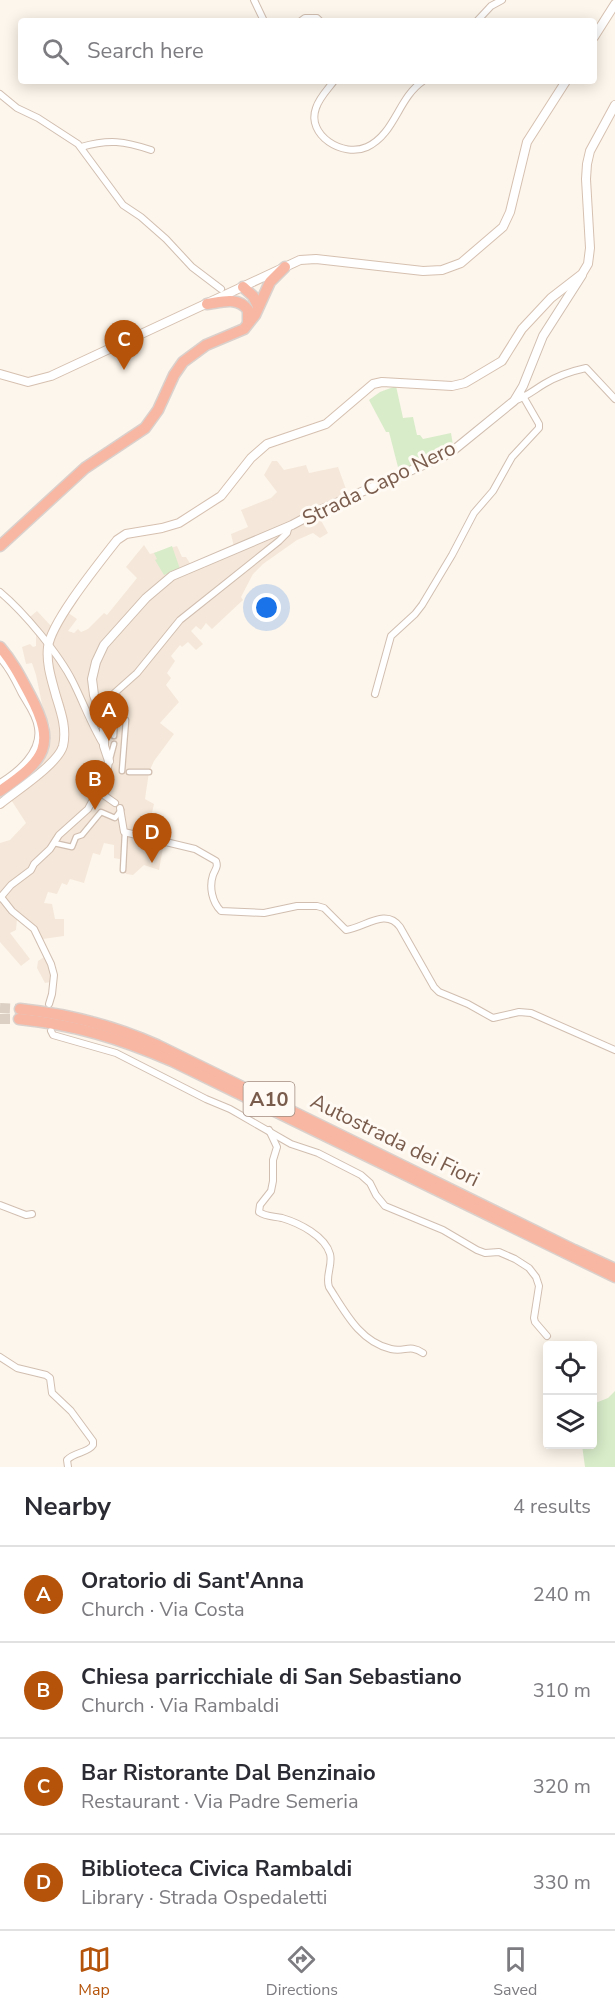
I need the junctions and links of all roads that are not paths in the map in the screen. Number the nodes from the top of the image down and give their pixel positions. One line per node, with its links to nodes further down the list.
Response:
1 (254, 0): 4 (street)
2 (502, 0): 5 (street)
3 (615, 4): 6 (main road)
4 (263, 18)
5 (480, 18)
6 (597, 32)
7 (332, 84): 8 (street)
8 (419, 84)
9 (564, 84): 14 (main road)
10 (0, 94): 12 (street)
11 (615, 105): 15 (main road, Strada Capo Nero)
12 (81, 147): 13 (street); 17 (street)
13 (151, 150)
14 (285, 267): 16 (main road); 19 (highway)
15 (582, 274): 23 (street, Strada Capo Nero); 29 (main road)
16 (243, 287): 18 (main road); 19 (highway); 20 (highway)
17 (221, 289)
18 (207, 304): 20 (highway); 22 (main road)
19 (258, 306): 21 (highway)
20 (246, 307): 21 (highway)
21 (248, 324): 26 (highway)
22 (0, 374)
23 (522, 394): 24 (street); 25 (street, Strada Capo Nero); 31 (street)
24 (615, 399)
25 (289, 526): 32 (street); 33 (street, Strada Capo Nero)
26 (0, 546)
27 (0, 592): 29 (street)
28 (0, 647): 41 (highway)
29 (48, 647): 36 (street); 42 (main road)
30 (0, 658): 41 (street)
31 (375, 694)
32 (116, 717): 33 (street); 34 (street); 39 (street)
33 (102, 718): 36 (street, Strada Capo Nero)
34 (114, 735)
35 (114, 744): 38 (street)
36 (104, 746): 38 (street, Strada Capo Nero)
37 (97, 764): 38 (street)
38 (111, 767): 39 (street); 43 (street)
39 (125, 772): 40 (street)
40 (149, 772)
41 (3, 787): 42 (street)
42 (21, 787): 44 (main road)
43 (101, 791): 45 (street); 47 (street)
44 (0, 804)
45 (119, 807): 46 (street); 47 (street)
46 (125, 832): 48 (street); 52 (street)
47 (54, 843): 49 (street)
48 (123, 870)
49 (0, 897): 50 (street)
50 (49, 1004)
51 (51, 1030): 53 (street)
52 (615, 1050)
53 (269, 1130): 58 (street); 59 (street)
54 (0, 1205): 55 (street)
55 (32, 1214)
56 (615, 1269): 57 (highway, Autostrada dei Fiori / A10)
57 (615, 1277)
58 (547, 1336)
59 (423, 1353)
60 (0, 1358): 61 (street)
61 (68, 1467)

